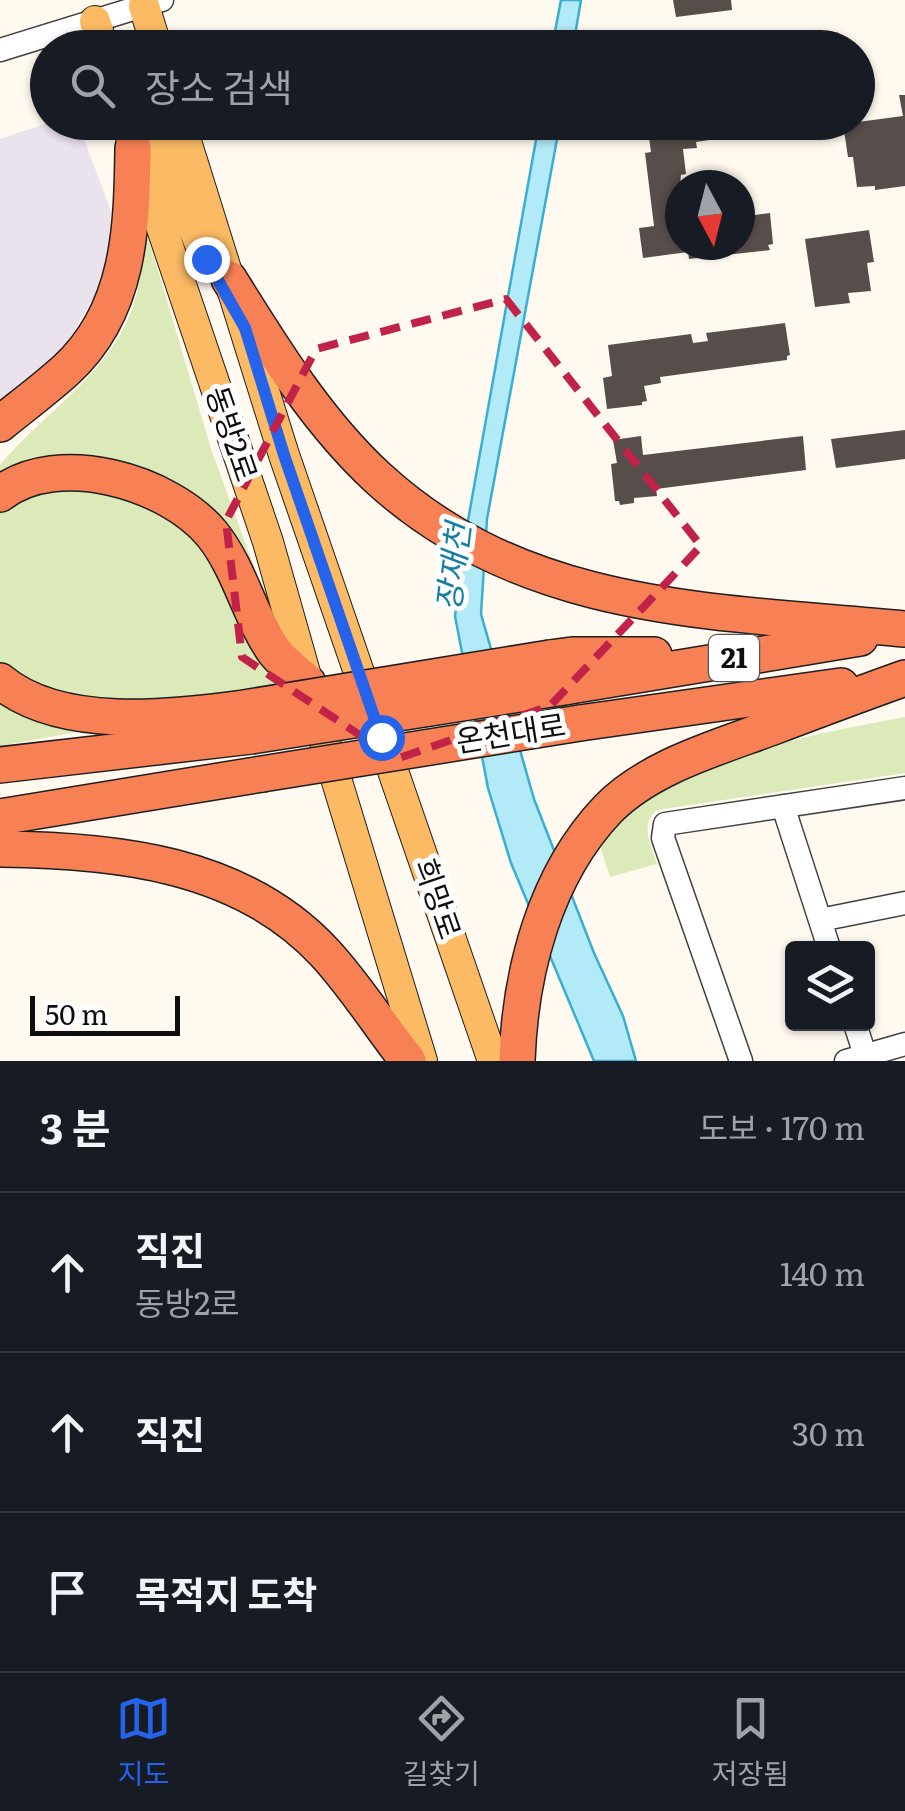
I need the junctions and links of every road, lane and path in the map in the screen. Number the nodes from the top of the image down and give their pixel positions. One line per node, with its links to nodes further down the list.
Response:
1 (153, 3): 2 (street); 3 (main road)
2 (106, 30)
3 (155, 30)
4 (30, 45): 5 (street)
5 (0, 50)
6 (129, 140): 12 (highway)
7 (131, 140): 17 (main road, 동방2로)
8 (156, 140): 11 (main road)
9 (186, 140): 10 (main road, 동방2로)
10 (229, 278): 11 (main road, 동방2로); 14 (highway)
11 (245, 328): 19 (main road, 동방2로)
12 (0, 424)
13 (0, 494): 17 (highway)
14 (905, 630): 18 (highway, 온천대로 / 21, bridge)
15 (905, 677): 24 (highway, 온천대로 / 21, bridge); 35 (highway)
16 (0, 681): 18 (highway)
17 (308, 682): 20 (main road, 동방2로)
18 (247, 722): 21 (highway, 온천대로 / 21)
19 (381, 737): 34 (main road, 희망로)
20 (327, 749): 33 (main road, 희망로)
21 (0, 765)
22 (905, 788): 23 (street)
23 (783, 806): 27 (street); 36 (street)
24 (0, 817)
25 (0, 849): 32 (highway)
26 (905, 903): 27 (street)
27 (820, 920): 28 (street)
28 (827, 941)
29 (856, 1031): 31 (street)
30 (905, 1044): 31 (street)
31 (860, 1059)
32 (408, 1061)
33 (422, 1061)
34 (493, 1061)
35 (517, 1061)
36 (741, 1061)

